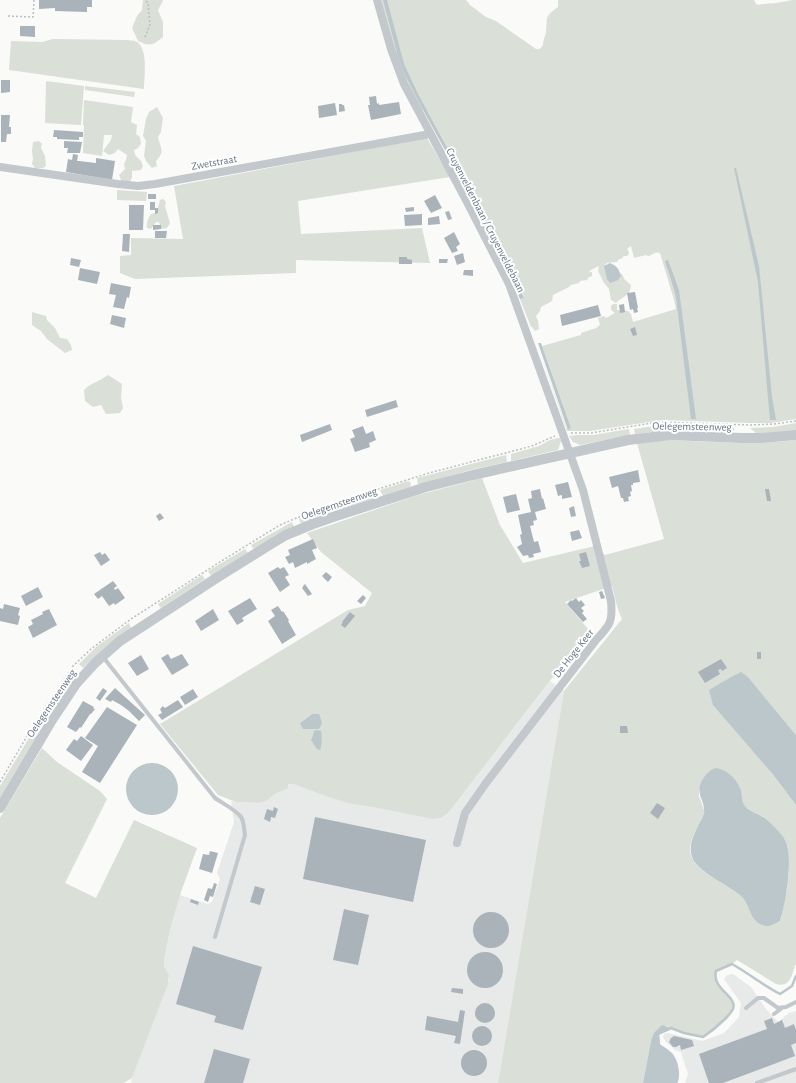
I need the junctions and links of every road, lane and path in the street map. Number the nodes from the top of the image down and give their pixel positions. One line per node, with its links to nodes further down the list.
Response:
1 (34, 0): 4 (path)
2 (145, 0): 5 (path)
3 (377, 0): 6 (street, Cruyenveldenbaan / Cruyenveldebaan)
4 (8, 16)
5 (145, 36)
6 (430, 134): 7 (street, Zwetstraat); 9 (street, Cruyenveldenbaan / Cruyenveldebaan)
7 (0, 167)
8 (796, 421): 9 (path)
9 (564, 434): 11 (street, Cruyenveldenbaan / Cruyenveldebaan); 13 (path)
10 (796, 435): 11 (street, Oelegemsteenweg)
11 (570, 453): 12 (street, Oelegemsteenweg); 15 (street, De Hoge Keer)
12 (102, 656): 14 (street, Oelegemsteenweg); 16 (lane)
13 (0, 782)
14 (0, 808)
15 (456, 843)
16 (215, 937)
17 (796, 1002): 19 (lane)
18 (746, 1008): 19 (lane)
19 (783, 1008): 20 (lane)
20 (774, 1014)
21 (796, 1069): 22 (lane)
22 (757, 1083)

